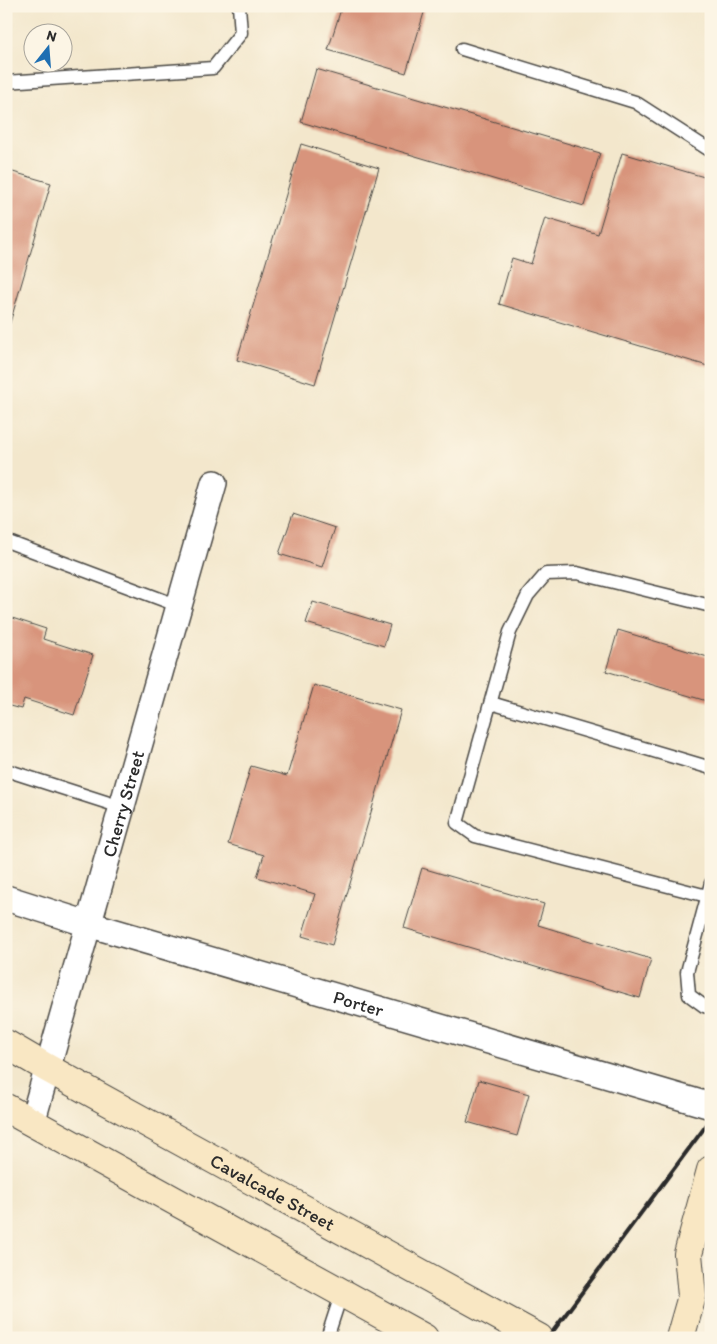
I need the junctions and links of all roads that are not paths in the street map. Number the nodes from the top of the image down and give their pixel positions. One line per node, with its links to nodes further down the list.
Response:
1 (239, 6): 3 (lane)
2 (462, 49): 4 (lane)
3 (6, 82)
4 (711, 151)
5 (214, 483): 7 (street, Cherry Street)
6 (6, 541): 7 (lane)
7 (179, 606): 12 (street, Cherry Street)
8 (711, 606): 9 (lane)
9 (491, 702): 10 (lane); 14 (lane)
10 (711, 768)
11 (6, 770): 12 (lane)
12 (122, 807): 16 (street, Cherry Street)
13 (711, 883): 14 (lane)
14 (706, 896): 17 (lane)
15 (6, 898): 16 (street, Porter)
16 (88, 924): 19 (street, Cherry Street); 20 (street, Porter)
17 (711, 1008)
18 (6, 1044): 19 (main road, Cavalcade Street)
19 (47, 1068): 22 (street, Cherry Street); 29 (main road, Cavalcade Street)
20 (711, 1106)
21 (6, 1108): 22 (main road)
22 (32, 1123): 25 (main road)
23 (711, 1170): 26 (main road)
24 (711, 1274): 26 (main road)
25 (342, 1292): 27 (lane); 28 (main road)
26 (692, 1296): 30 (main road)
27 (327, 1338)
28 (424, 1338)
29 (539, 1338)
30 (680, 1338)

